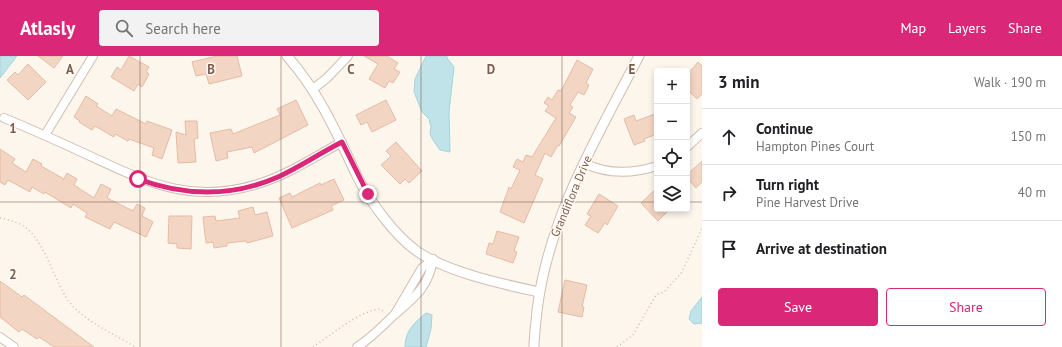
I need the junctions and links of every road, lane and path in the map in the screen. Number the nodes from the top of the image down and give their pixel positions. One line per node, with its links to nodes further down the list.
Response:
1 (93, 56): 8 (street)
2 (287, 56): 5 (street)
3 (348, 56): 5 (street)
4 (639, 56): 11 (street, Grandiflora Drive)
5 (312, 89): 9 (street)
6 (4, 118): 8 (street)
7 (702, 133): 10 (street)
8 (45, 136): 9 (street)
9 (342, 142): 15 (street)
10 (690, 144)
11 (584, 163): 12 (street); 16 (street, Grandiflora Drive)
12 (654, 167)
13 (0, 218): 20 (path)
14 (702, 228): 24 (path)
15 (433, 259): 16 (street); 17 (street)
16 (539, 292): 23 (street, Grandiflora Drive)
17 (393, 317): 21 (path); 22 (street)
18 (0, 338): 19 (street)
19 (14, 347)
20 (135, 347)
21 (313, 347)
22 (357, 347)
23 (534, 347)
24 (616, 347)

